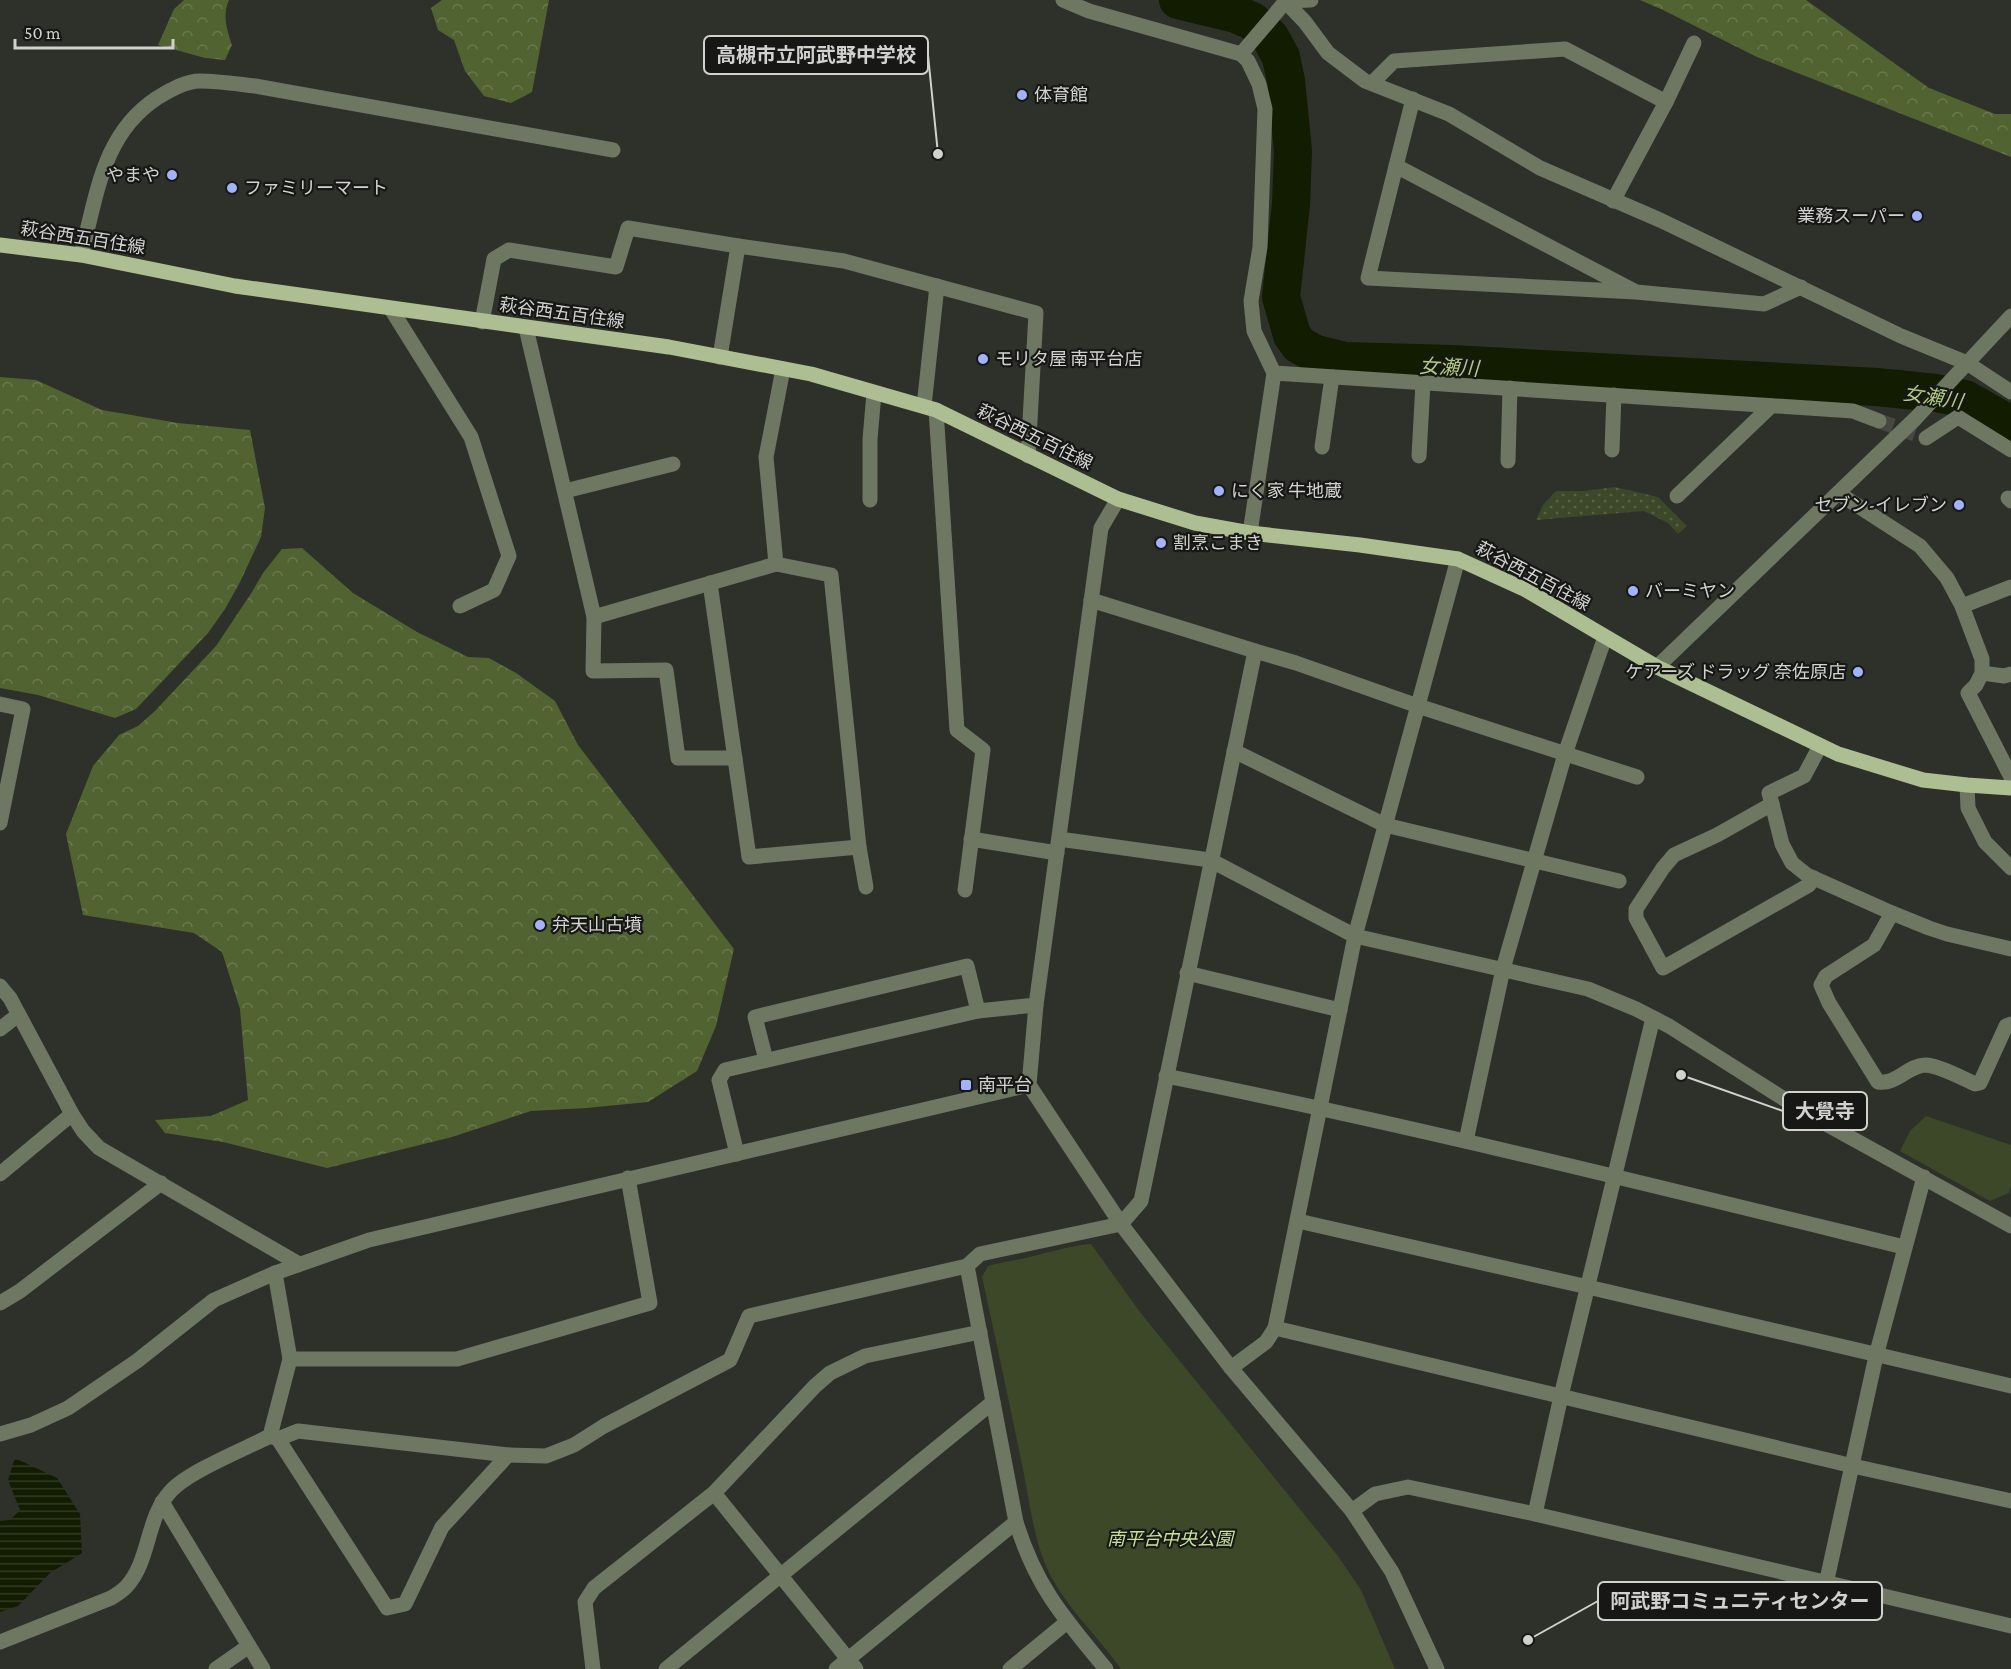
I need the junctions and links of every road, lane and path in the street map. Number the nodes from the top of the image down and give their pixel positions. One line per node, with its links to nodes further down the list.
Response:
1 (1063, 0): 5 (street)
2 (1311, 0): 3 (street)
3 (1285, 1): 5 (street); 6 (street)
4 (1694, 43): 8 (street)
5 (1245, 48): 25 (street)
6 (1372, 83): 7 (street); 8 (street)
7 (1413, 99): 10 (street); 11 (street)
8 (1666, 102): 11 (street)
9 (613, 150): 14 (street)
10 (1396, 165): 17 (street); 17 (street)
11 (1613, 201): 16 (street)
12 (0, 245): 14 (main road, 萩谷西五百住線)
13 (738, 246): 15 (street); 20 (street); 22 (street)
14 (81, 255): 18 (main road, 萩谷西五百住線)
15 (937, 286): 33 (street); 39 (street)
16 (1801, 287): 17 (street); 23 (street)
17 (1636, 292)
18 (391, 309): 20 (main road, 萩谷西五百住線); 54 (street)
19 (2011, 316): 23 (street)
20 (482, 322): 21 (main road, 萩谷西五百住線)
21 (526, 328): 22 (main road, 萩谷西五百住線); 43 (street)
22 (720, 357): 24 (main road, 萩谷西五百住線)
23 (1967, 363): 29 (street); 44 (street)
24 (783, 369): 30 (main road, 萩谷西五百住線); 50 (street)
25 (1274, 373): 26 (street); 48 (street)
26 (1332, 377): 27 (street); 36 (street)
27 (1423, 382): 28 (street); 40 (street)
28 (1510, 388): 31 (street); 41 (street)
29 (2011, 392)
30 (874, 393): 33 (main road, 萩谷西五百住線); 47 (street)
31 (1614, 395): 32 (street); 37 (street)
32 (1771, 406): 34 (street); 45 (street)
33 (930, 408): 39 (main road, 萩谷西五百住線); 75 (street)
34 (1879, 421)
35 (1926, 438): 38 (street)
36 (1322, 447)
37 (1612, 450)
38 (2011, 450)
39 (1028, 456): 46 (main road, 萩谷西五百住線)
40 (1419, 456)
41 (1508, 461)
42 (673, 464): 43 (street)
43 (565, 491): 56 (street)
44 (1838, 493): 55 (street); 59 (street)
45 (1677, 496)
46 (1118, 499): 48 (main road, 萩谷西五百住線); 53 (street)
47 (870, 500)
48 (1250, 533): 49 (main road, 萩谷西五百住線)
49 (1458, 559): 57 (main road, 萩谷西五百住線); 63 (street)
50 (776, 564): 51 (street); 77 (street)
51 (710, 583): 56 (street); 67 (street)
52 (2011, 587): 55 (street)
53 (1091, 600): 58 (street); 76 (street)
54 (460, 606)
55 (1962, 606): 60 (street)
56 (594, 617): 67 (street)
57 (1605, 637): 59 (main road, 萩谷西五百住線); 66 (street)
58 (1255, 651): 63 (street); 65 (street)
59 (1657, 667): 64 (main road, 萩谷西五百住線)
60 (1982, 673): 61 (street); 69 (street)
61 (2011, 674)
62 (0, 704): 73 (street)
63 (1418, 706): 66 (street); 74 (street)
64 (1820, 746): 70 (main road, 萩谷西五百住線); 72 (street)
65 (1234, 751): 74 (street); 78 (street)
66 (1565, 754): 68 (street); 79 (street)
67 (735, 758): 77 (street)
68 (1637, 777)
69 (2011, 777)
70 (1967, 785): 71 (main road, 萩谷西五百住線); 80 (street)
71 (2011, 788)
72 (1772, 804): 81 (street); 81 (street)
73 (0, 823)
74 (1385, 825): 79 (street); 86 (street)
75 (971, 840): 76 (street); 84 (street)
76 (1058, 846): 78 (street); 91 (street)
77 (859, 847): 83 (street)
78 (1210, 860): 86 (street); 89 (street)
79 (1535, 861): 82 (street); 88 (street)
80 (2011, 868)
81 (1814, 878): 85 (street)
82 (1619, 881)
83 (866, 887)
84 (965, 890)
85 (1893, 914): 87 (street); 96 (street)
86 (1355, 936): 88 (street); 92 (street)
87 (2011, 948)
88 (1503, 969): 95 (street); 103 (street)
89 (1187, 973): 92 (street); 99 (street)
90 (0, 986): 94 (street)
91 (1036, 1005): 93 (street); 100 (street)
92 (1340, 1010): 101 (street)
93 (978, 1011): 98 (street); 98 (street)
94 (18, 1016): 97 (street); 102 (street)
95 (1653, 1018): 106 (street); 107 (street)
96 (2011, 1024)
97 (0, 1029)
98 (766, 1060): 104 (street)
99 (1166, 1076): 101 (street); 112 (street)
100 (1029, 1085): 104 (street); 112 (street)
101 (1321, 1107): 103 (street); 111 (street)
102 (72, 1114): 105 (street); 109 (street)
103 (1466, 1141): 106 (street)
104 (737, 1154): 108 (street)
105 (0, 1174)
106 (1615, 1176): 113 (street); 117 (street)
107 (1924, 1177): 110 (street); 113 (street)
108 (628, 1178): 114 (street); 122 (street)
109 (161, 1183): 114 (street); 118 (street)
110 (2009, 1220)
111 (1298, 1221): 117 (street); 119 (street)
112 (1121, 1224): 115 (street); 123 (street)
113 (1904, 1247): 121 (street)
114 (299, 1264): 116 (street)
115 (967, 1266): 120 (street); 129 (street)
116 (275, 1273): 122 (street); 127 (street)
117 (1588, 1287): 121 (street); 125 (street)
118 (0, 1303)
119 (1275, 1328): 123 (street); 125 (street)
120 (980, 1332): 126 (street); 131 (street)
121 (1876, 1356): 124 (street); 130 (street)
122 (290, 1359): 128 (street)
123 (1231, 1368): 134 (street)
124 (2011, 1386)
125 (1562, 1396): 130 (street); 135 (street)
126 (993, 1402): 136 (street); 137 (street)
127 (0, 1434)
128 (274, 1438): 129 (street); 129 (street); 133 (street)
129 (508, 1455)
130 (1853, 1466): 132 (street); 138 (street)
131 (714, 1493): 137 (street); 146 (street)
132 (2011, 1501)
133 (162, 1502): 141 (street); 142 (street)
134 (1352, 1511): 135 (street); 151 (street)
135 (1535, 1514): 138 (street)
136 (1016, 1522): 139 (street); 143 (street)
137 (780, 1575): 143 (street); 147 (street)
138 (1826, 1584): 140 (street)
139 (1067, 1622): 149 (street); 150 (street)
140 (2011, 1626)
141 (0, 1642)
142 (249, 1646): 144 (street); 145 (street)
143 (852, 1664): 148 (street)
144 (216, 1669)
145 (263, 1669)
146 (593, 1669)
147 (666, 1669)
148 (836, 1669)
149 (1010, 1669)
150 (1106, 1669)
151 (1437, 1669)

